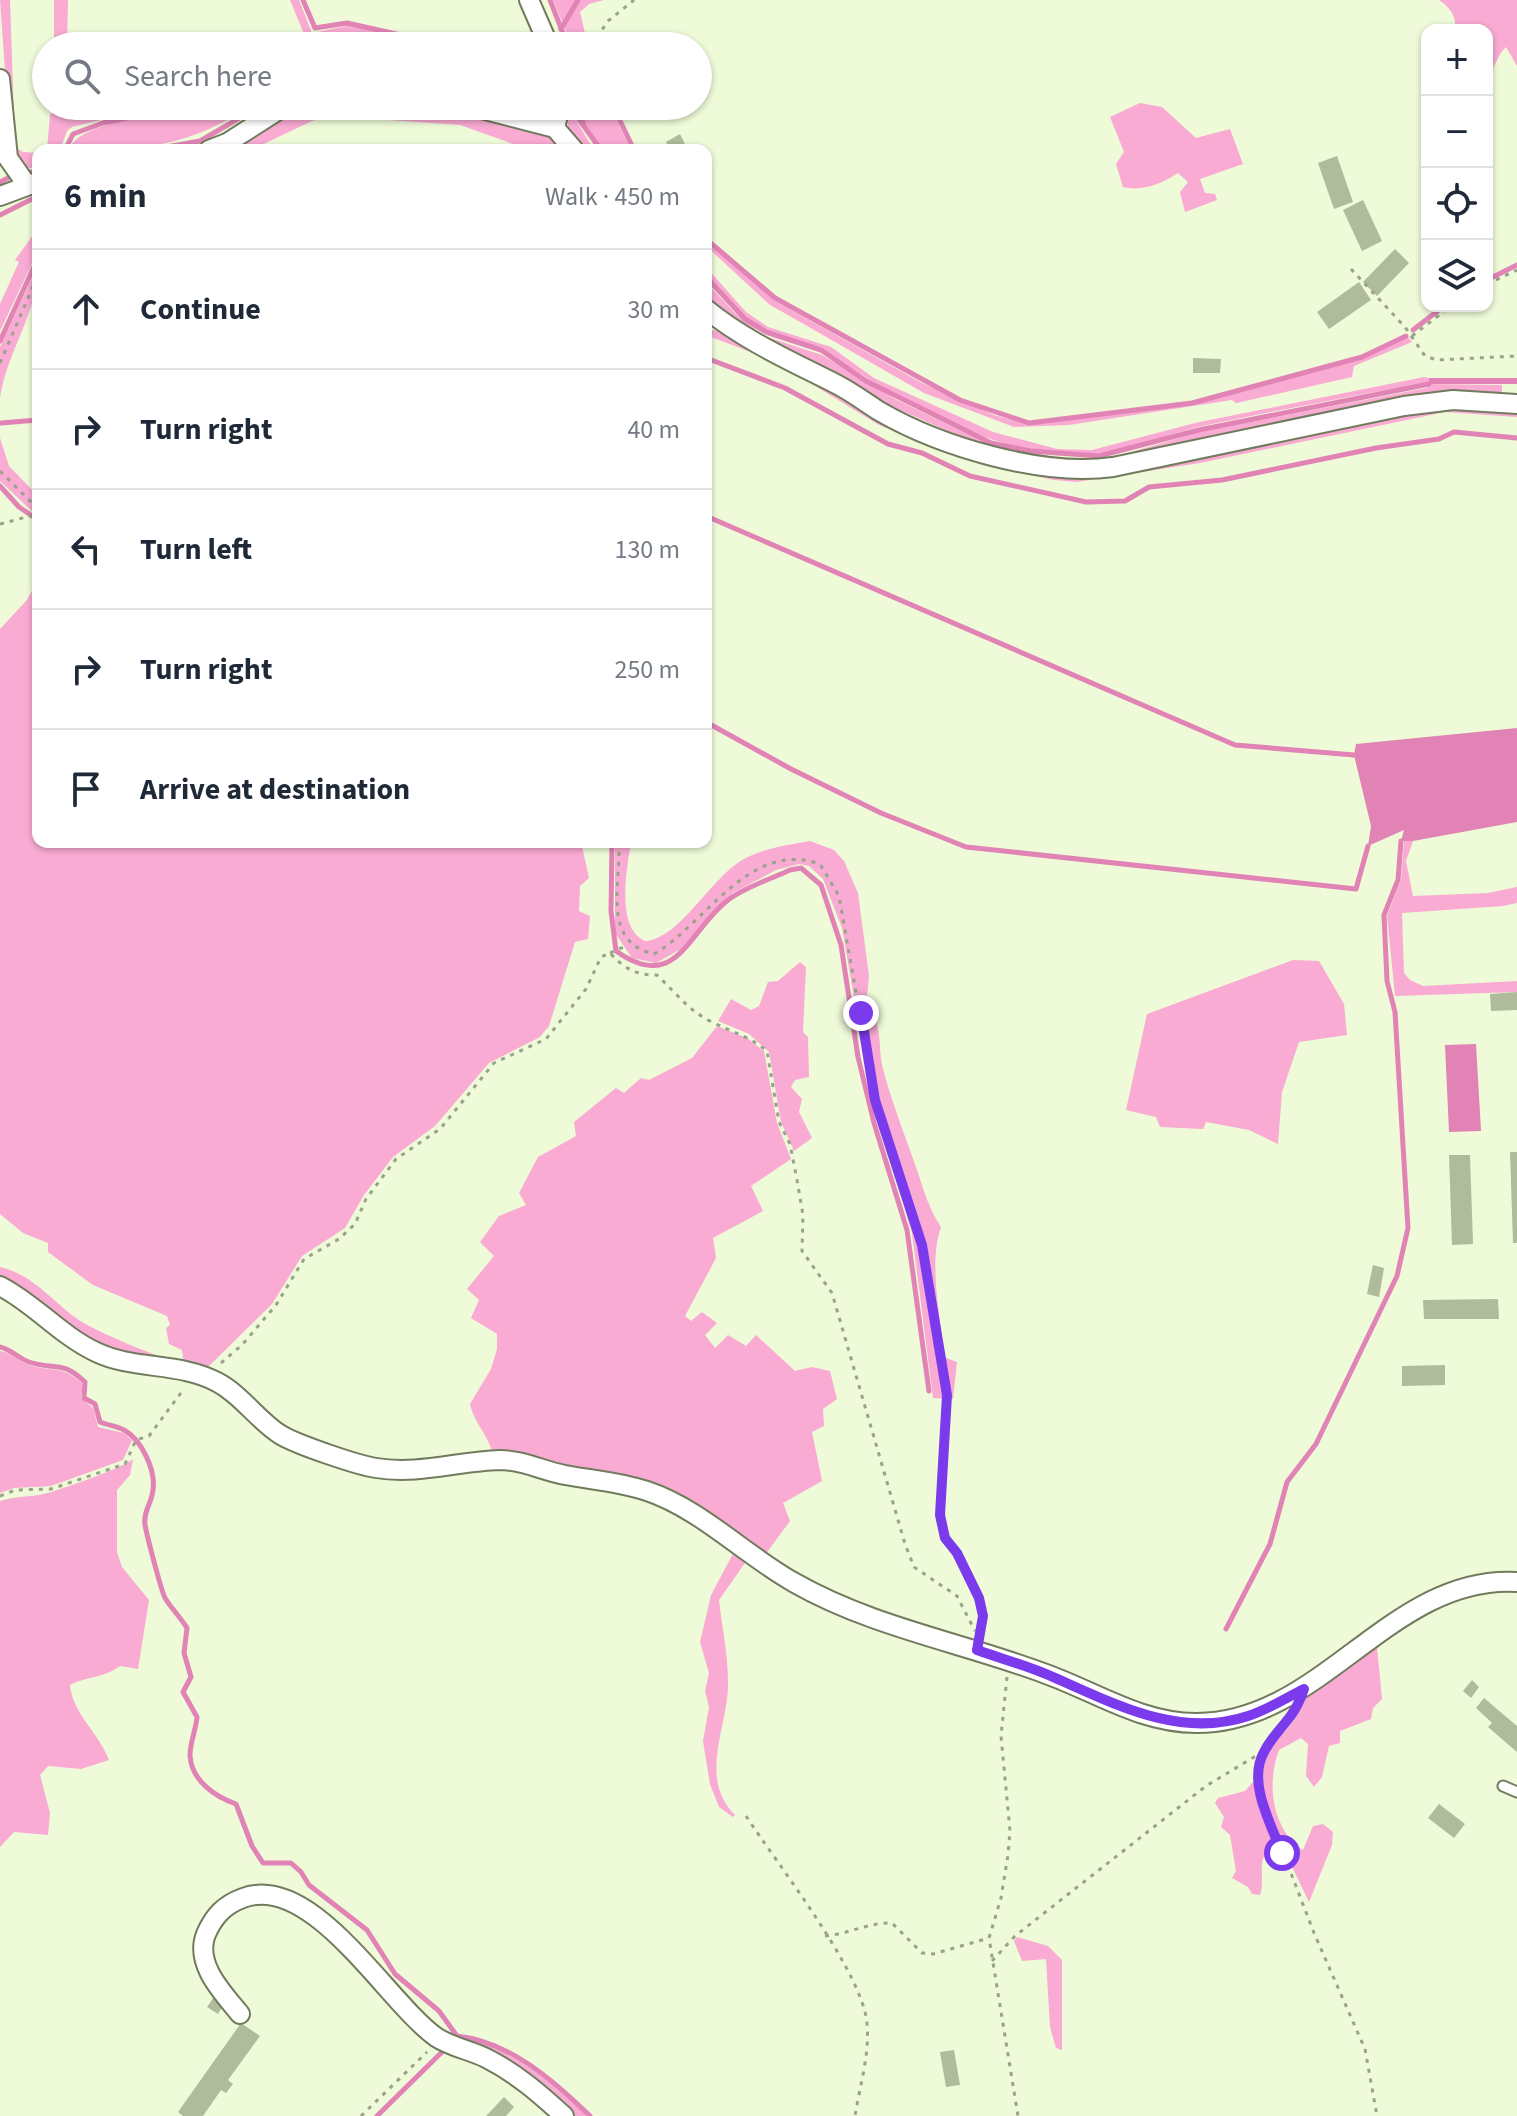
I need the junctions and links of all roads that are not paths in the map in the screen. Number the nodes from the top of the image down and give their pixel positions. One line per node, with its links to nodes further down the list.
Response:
1 (529, 0): 2 (street)
2 (543, 32)
3 (0, 79): 10 (street)
4 (263, 120): 8 (street)
5 (524, 120): 7 (street)
6 (557, 120): 7 (street)
7 (555, 128): 9 (street)
8 (224, 144)
9 (569, 144)
10 (32, 184): 11 (street)
11 (0, 196)
12 (712, 314): 13 (street)
13 (1517, 404)
14 (0, 1286): 15 (street)
15 (1517, 1582)
16 (1503, 1786): 17 (lane)
17 (1517, 1792)
18 (240, 2014): 19 (street)
19 (564, 2116)

